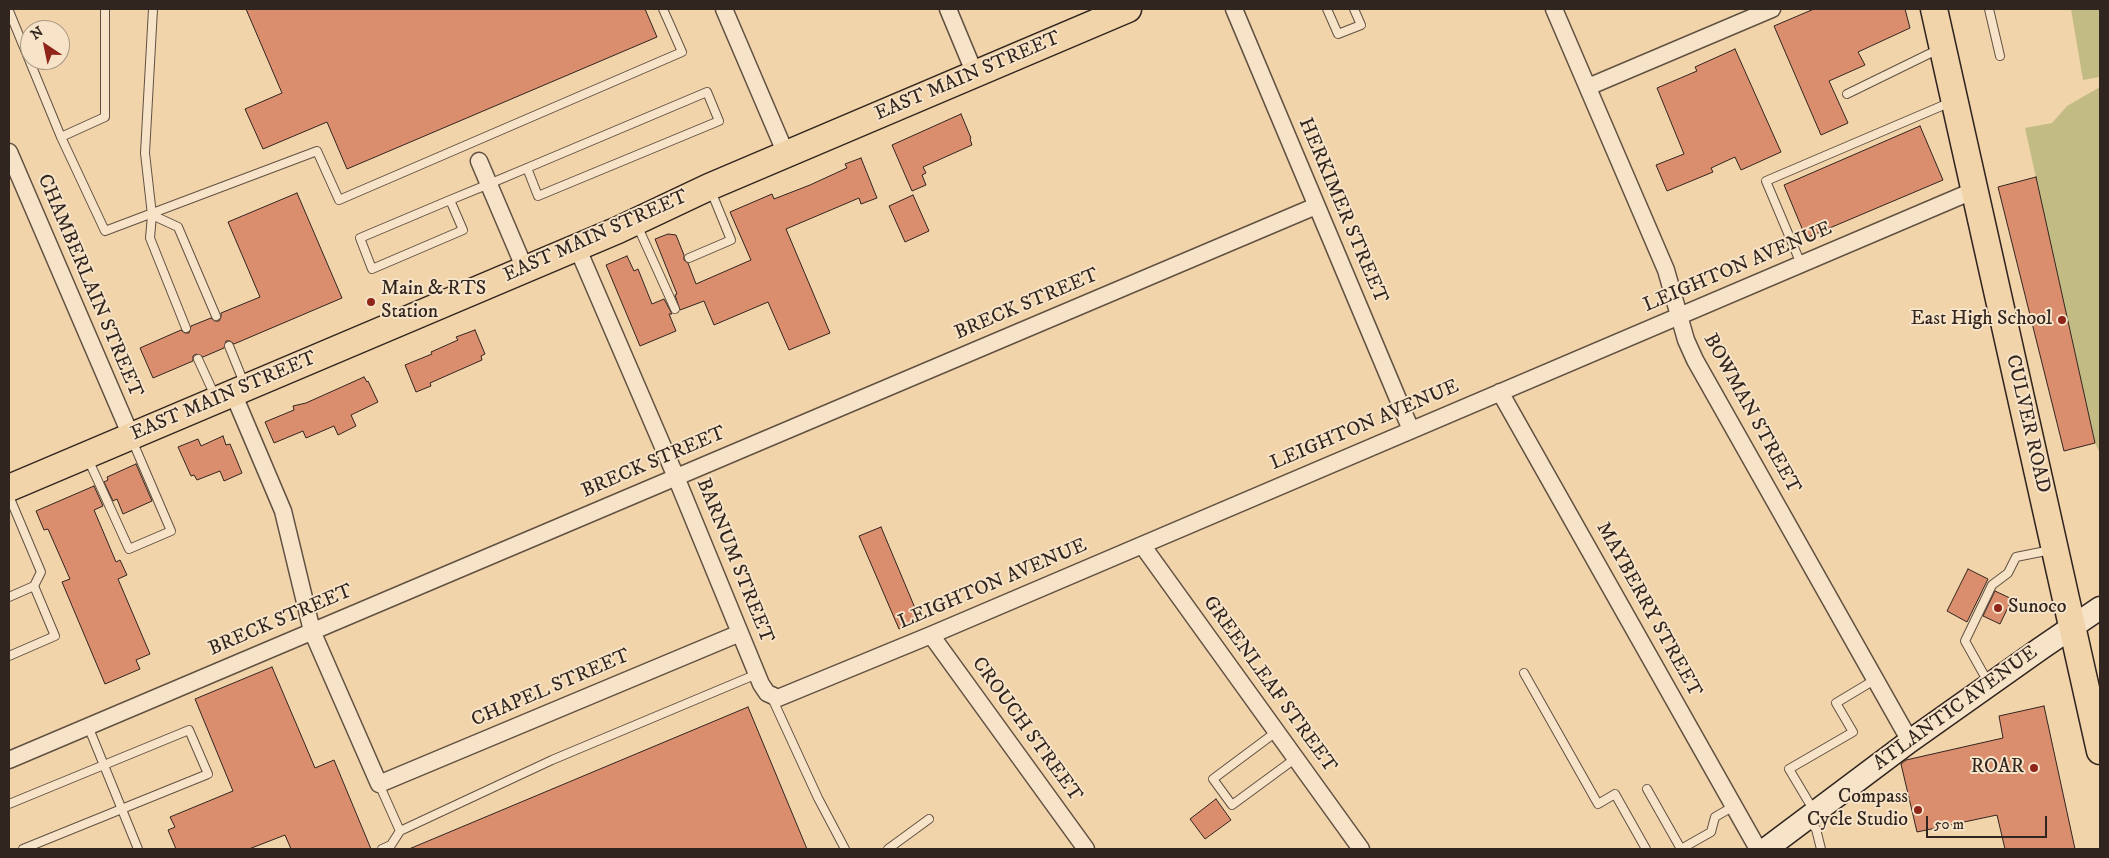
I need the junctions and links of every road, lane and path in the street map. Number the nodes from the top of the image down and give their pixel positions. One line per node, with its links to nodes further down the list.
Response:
1 (105, 9): 21 (lane)
2 (153, 9): 32 (lane)
3 (663, 9): 22 (lane)
4 (724, 9): 24 (street)
5 (948, 9): 17 (street)
6 (1128, 9): 17 (main road, EAST MAIN STREET)
7 (1234, 9): 31 (street, HERKIMER STREET)
8 (1327, 9): 9 (lane)
9 (1354, 9)
10 (1554, 9): 18 (street, BOWMAN STREET)
11 (1772, 9): 18 (street)
12 (1934, 9): 15 (main road, CULVER ROAD)
13 (1989, 9): 16 (lane)
14 (9, 11): 21 (lane)
15 (1942, 48): 19 (lane); 20 (main road, CULVER ROAD)
16 (2000, 56)
17 (975, 74): 24 (main road, EAST MAIN STREET)
18 (1588, 87): 40 (street, BOWMAN STREET)
19 (1847, 94)
20 (1955, 100): 29 (main road, CULVER ROAD); 36 (lane)
21 (61, 136): 32 (lane)
22 (472, 143): 25 (lane); 32 (lane)
23 (9, 152): 47 (street, CHAMBERLAIN STREET)
24 (786, 154): 28 (main road, EAST MAIN STREET)
25 (479, 161): 27 (street)
26 (527, 168): 26 (lane); 27 (lane)
27 (489, 184): 30 (lane); 37 (street)
28 (709, 187): 33 (main road, EAST MAIN STREET); 35 (lane)
29 (1975, 190): 36 (street, LEIGHTON AVENUE); 53 (main road, CULVER ROAD)
30 (450, 200): 30 (lane)
31 (1316, 206): 46 (street, HERKIMER STREET); 49 (street, BRECK STREET)
32 (152, 215): 39 (lane); 41 (lane)
33 (635, 222): 34 (main road, EAST MAIN STREET); 38 (lane)
34 (578, 247): 37 (main road, EAST MAIN STREET); 49 (street, BARNUM STREET)
35 (689, 258)
36 (1801, 264): 40 (street, LEIGHTON AVENUE)
37 (525, 269): 45 (main road, EAST MAIN STREET)
38 (675, 309)
39 (216, 316)
40 (1679, 316): 44 (street, LEIGHTON AVENUE); 64 (street, BOWMAN STREET)
41 (186, 328)
42 (229, 346): 45 (lane)
43 (198, 359): 45 (lane)
44 (1500, 392): 46 (street, LEIGHTON AVENUE); 77 (street, MAYBERRY STREET)
45 (232, 394): 47 (main road, EAST MAIN STREET); 58 (street)
46 (1411, 430): 52 (street, LEIGHTON AVENUE)
47 (131, 436): 48 (main road, EAST MAIN STREET); 48 (lane)
48 (87, 455): 50 (main road, EAST MAIN STREET)
49 (676, 477): 58 (street, BRECK STREET); 59 (street, BARNUM STREET)
50 (9, 488)
51 (9, 496): 54 (lane)
52 (1142, 545): 60 (street, LEIGHTON AVENUE); 68 (street, GREENLEAF STREET)
53 (2055, 549): 57 (main road, CULVER ROAD); 65 (lane)
54 (34, 586): 55 (lane); 61 (lane)
55 (9, 597)
56 (2100, 608): 57 (main road, ATLANTIC AVENUE)
57 (2072, 626): 65 (main road, ATLANTIC AVENUE); 70 (main road, CULVER ROAD)
58 (312, 631): 67 (street, BRECK STREET); 74 (street)
59 (740, 633): 62 (street, BARNUM STREET); 74 (street, CHAPEL STREET)
60 (931, 635): 66 (street, LEIGHTON AVENUE); 87 (street, CROUCH STREET)
61 (9, 656)
62 (757, 674): 66 (street, BARNUM STREET); 81 (lane)
63 (1524, 674): 89 (lane)
64 (1876, 679): 69 (street, BOWMAN STREET); 79 (lane)
65 (1990, 684): 69 (main road, ATLANTIC AVENUE)
66 (772, 696): 85 (lane)
67 (88, 726): 72 (street, BRECK STREET); 73 (lane)
68 (1276, 732): 71 (street, GREENLEAF STREET); 71 (lane)
69 (1910, 741): 79 (main road, ATLANTIC AVENUE)
70 (2100, 751)
71 (1296, 758): 88 (street, GREENLEAF STREET)
72 (9, 760)
73 (104, 766): 76 (lane); 78 (lane); 78 (lane)
74 (379, 784): 81 (lane)
75 (1647, 789): 90 (lane)
76 (9, 804)
77 (1734, 806): 90 (lane); 91 (street, MAYBERRY STREET)
78 (121, 810): 82 (lane); 83 (lane)
79 (1811, 816): 92 (main road, ATLANTIC AVENUE); 93 (lane)
80 (928, 819): 86 (lane)
81 (400, 832): 84 (lane)
82 (23, 849)
83 (138, 849)
84 (382, 849)
85 (845, 849)
86 (888, 849)
87 (1086, 849)
88 (1361, 849)
89 (1646, 849)
90 (1682, 849)
91 (1758, 849)
92 (1766, 849)
93 (1821, 849)

